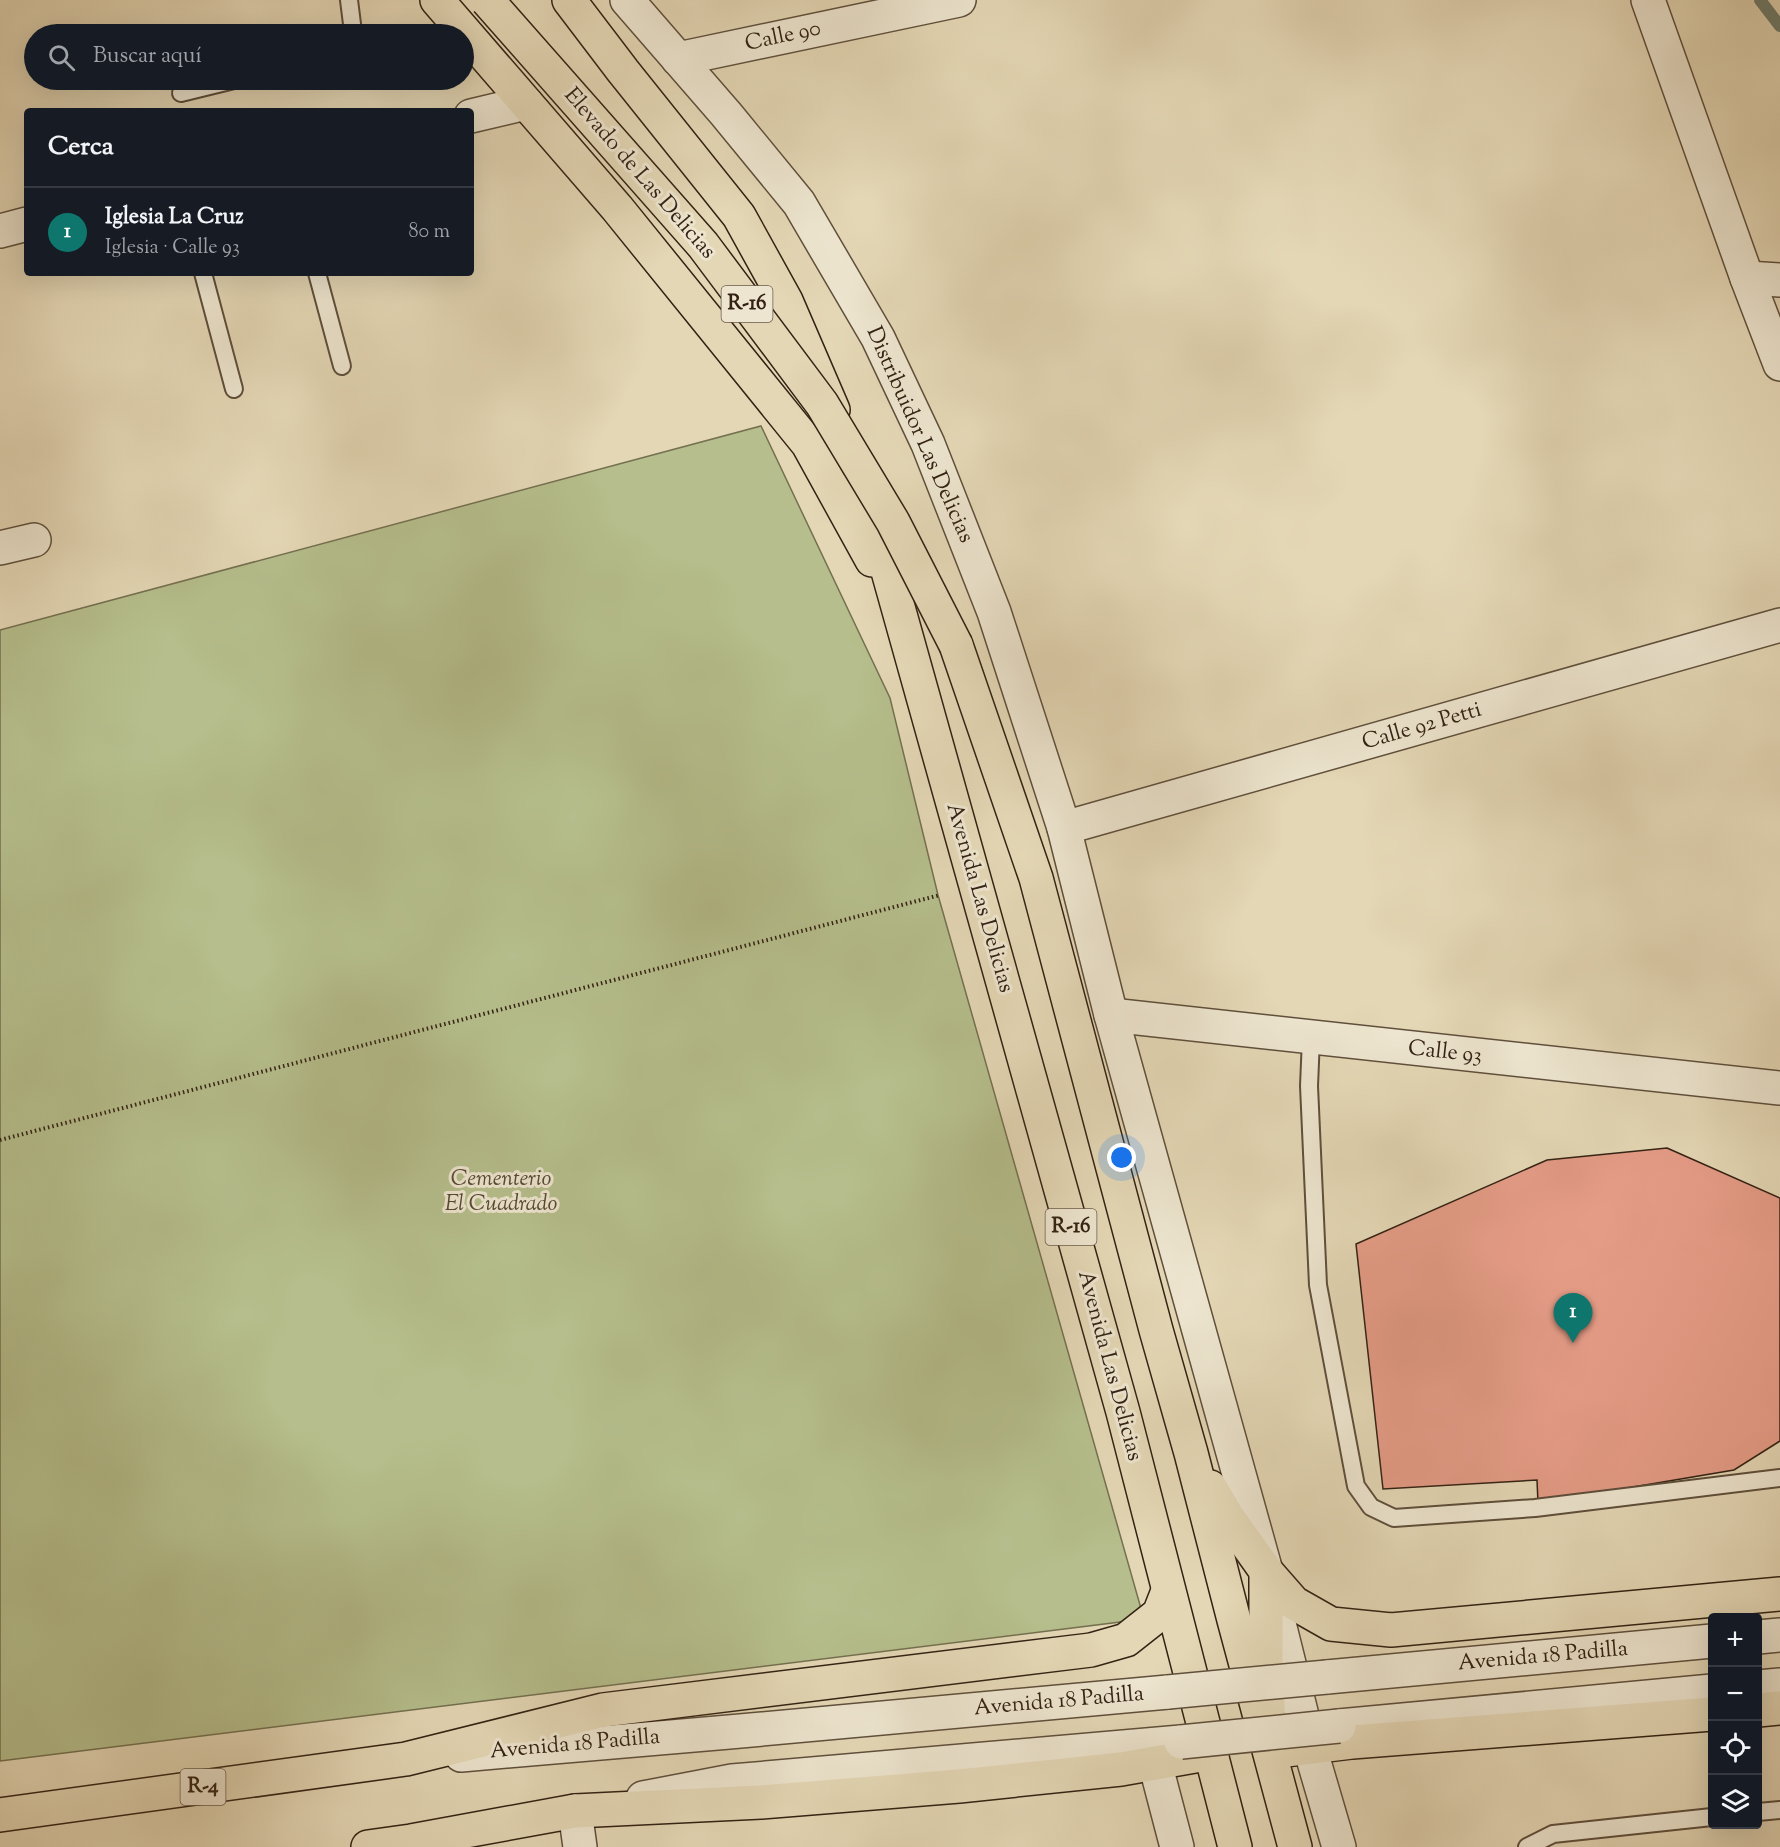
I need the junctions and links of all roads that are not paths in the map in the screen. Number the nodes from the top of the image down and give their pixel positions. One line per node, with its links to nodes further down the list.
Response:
1 (349, 0): 8 (lane)
2 (437, 0): 9 (main road, R-16)
3 (487, 0): 33 (main road, Elevado de Las Delicias / R-16, bridge)
4 (569, 0): 27 (main road, Elevado de Las Delicias / R-16)
5 (627, 0): 11 (street, Distribuidor Las Delicias)
6 (959, 0): 11 (street, Calle 90)
7 (1648, 0): 20 (street)
8 (352, 24)
9 (458, 24)
10 (474, 43): 14 (main road, R-16)
11 (678, 59): 29 (street, Distribuidor Las Delicias)
12 (193, 90): 13 (lane)
13 (181, 93)
14 (526, 103): 15 (street); 27 (main road, R-16)
15 (474, 115)
16 (24, 225): 17 (street)
17 (0, 231)
18 (204, 276): 24 (lane)
19 (317, 276): 23 (lane)
20 (1747, 278): 21 (street); 22 (street)
21 (1780, 280)
22 (1780, 364)
23 (342, 366)
24 (234, 389)
25 (34, 540): 26 (street)
26 (0, 548)
27 (898, 609): 36 (main road, Avenida Las Delicias / R-16)
28 (1780, 625): 29 (street, Calle 92 Petti)
29 (1064, 828): 30 (street)
30 (1111, 1015): 31 (street, Calle 93); 35 (street)
31 (1311, 1038): 32 (street, Calle 93); 34 (lane)
32 (1780, 1088)
33 (1191, 1453): 35 (main road); 48 (main road, R-16)
34 (1780, 1478)
35 (1266, 1571): 37 (main road); 47 (street); 48 (main road)
36 (1168, 1591): 49 (main road, Avenida Las Delicias / R-16); 50 (main road)
37 (1780, 1594)
38 (1780, 1635): 39 (street)
39 (1762, 1637)
40 (1708, 1641): 50 (street, Avenida 18 Padilla / R-4, bridge)
41 (1780, 1684): 42 (street)
42 (1762, 1686)
43 (1708, 1691): 53 (street, bridge)
44 (1780, 1708): 45 (main road)
45 (1762, 1710)
46 (1708, 1714): 47 (main road)
47 (1310, 1748): 48 (main road); 62 (street)
48 (1270, 1752): 61 (main road, R-16)
49 (1212, 1754): 51 (main road); 60 (main road, Avenida Las Delicias / R-16)
50 (406, 1759): 55 (main road, R-4)
51 (1155, 1763): 53 (main road); 59 (street)
52 (1780, 1810): 54 (lane)
53 (575, 1811): 57 (main road); 58 (street)
54 (1762, 1812)
55 (0, 1815)
56 (1708, 1818): 63 (lane)
57 (368, 1847)
58 (580, 1847)
59 (1177, 1847)
60 (1235, 1847)
61 (1295, 1847)
62 (1339, 1847)
63 (1527, 1847)

